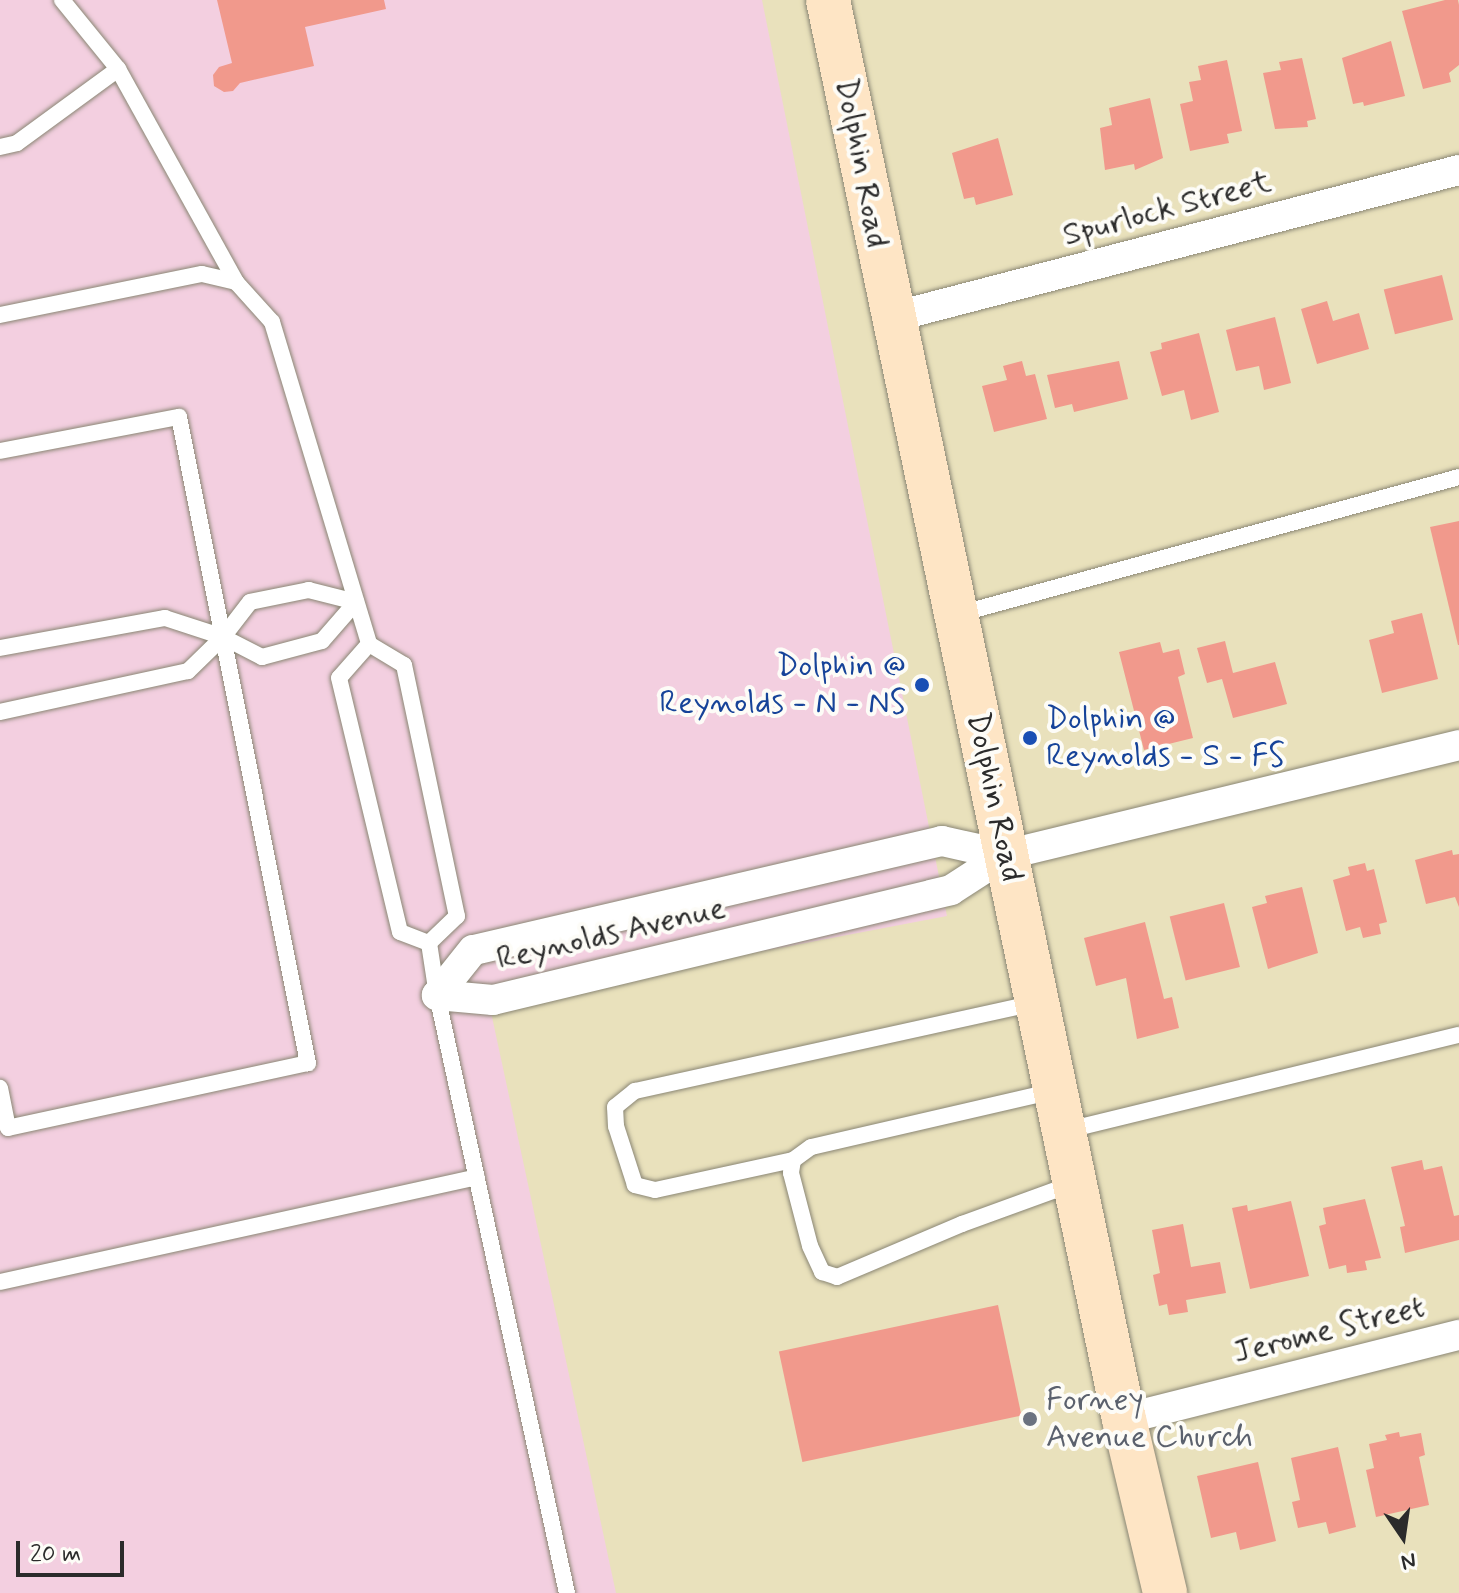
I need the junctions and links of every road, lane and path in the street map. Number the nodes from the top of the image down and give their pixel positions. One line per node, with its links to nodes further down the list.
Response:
1 (62, 0): 3 (lane)
2 (828, 0): 8 (main road, Dolphin Road)
3 (118, 69): 4 (lane); 6 (lane)
4 (0, 147)
5 (1459, 170): 8 (street, Spurlock Street)
6 (236, 282): 7 (lane); 11 (lane)
7 (0, 315)
8 (893, 317): 12 (main road, Dolphin Road)
9 (0, 451): 13 (lane)
10 (1459, 477): 12 (lane)
11 (356, 602): 13 (lane); 13 (lane); 14 (lane)
12 (956, 615): 18 (main road, Dolphin Road)
13 (223, 637): 15 (lane); 16 (lane); 23 (lane)
14 (369, 644): 19 (lane); 19 (lane)
15 (0, 648)
16 (0, 712)
17 (1459, 745): 18 (street, Reynolds Avenue)
18 (1005, 855): 20 (street, Reynolds Avenue); 20 (street, Reynolds Avenue); 21 (main road, Dolphin Road)
19 (429, 943): 20 (lane)
20 (437, 995): 26 (lane)
21 (1037, 1003): 24 (main road, Dolphin Road); 25 (lane)
22 (1459, 1035): 24 (lane)
23 (0, 1088)
24 (1060, 1111): 25 (lane); 27 (main road, Dolphin Road)
25 (793, 1160): 27 (lane)
26 (477, 1177): 28 (lane); 31 (lane)
27 (1075, 1183): 30 (main road, Dolphin Road)
28 (0, 1282)
29 (1459, 1335): 30 (street, Jerome Street)
30 (1124, 1419): 32 (main road, Dolphin Road)
31 (567, 1593)
32 (1165, 1593)

